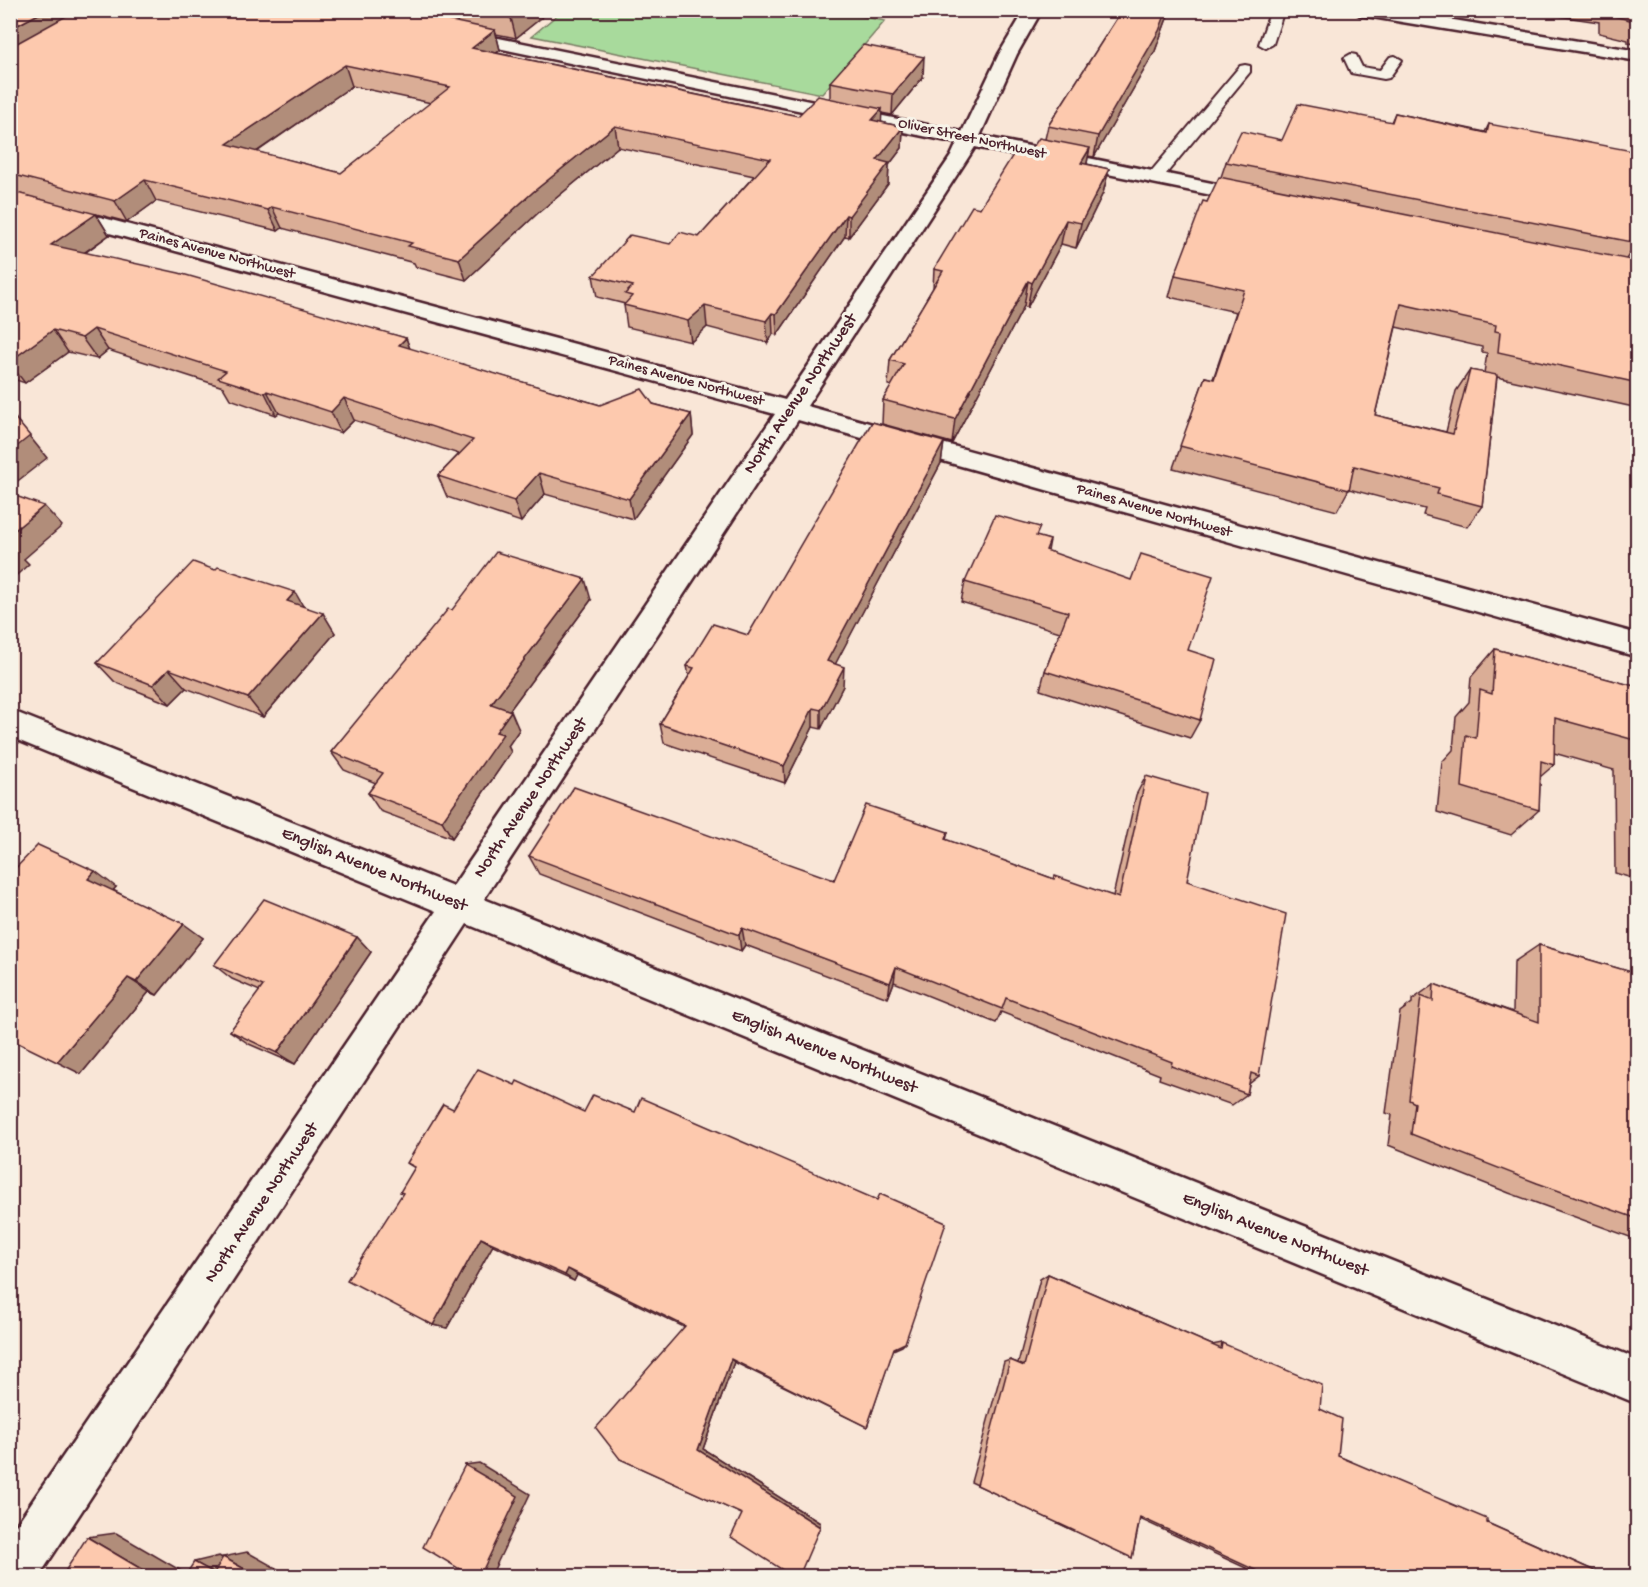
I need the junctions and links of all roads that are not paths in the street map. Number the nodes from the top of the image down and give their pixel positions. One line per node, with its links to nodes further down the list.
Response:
1 (1034, 10): 10 (street, North Avenue Northwest)
2 (1278, 10): 5 (lane)
3 (1360, 10): 6 (street)
4 (440, 31): 10 (street, Oliver Street Northwest)
5 (1266, 44)
6 (1638, 56)
7 (1351, 58): 8 (lane)
8 (1395, 60)
9 (1245, 69): 11 (lane)
10 (967, 138): 11 (street, Oliver Street Northwest); 14 (street, North Avenue Northwest)
11 (1155, 177): 13 (street, Oliver Street Northwest)
12 (10, 199): 14 (street, Paines Avenue Northwest)
13 (1270, 201)
14 (791, 410): 15 (street, Paines Avenue Northwest); 17 (street, North Avenue Northwest)
15 (1638, 646)
16 (10, 723): 17 (street, English Avenue Northwest)
17 (460, 905): 18 (street, English Avenue Northwest); 19 (street, North Avenue Northwest)
18 (1638, 1382)
19 (11, 1576)

